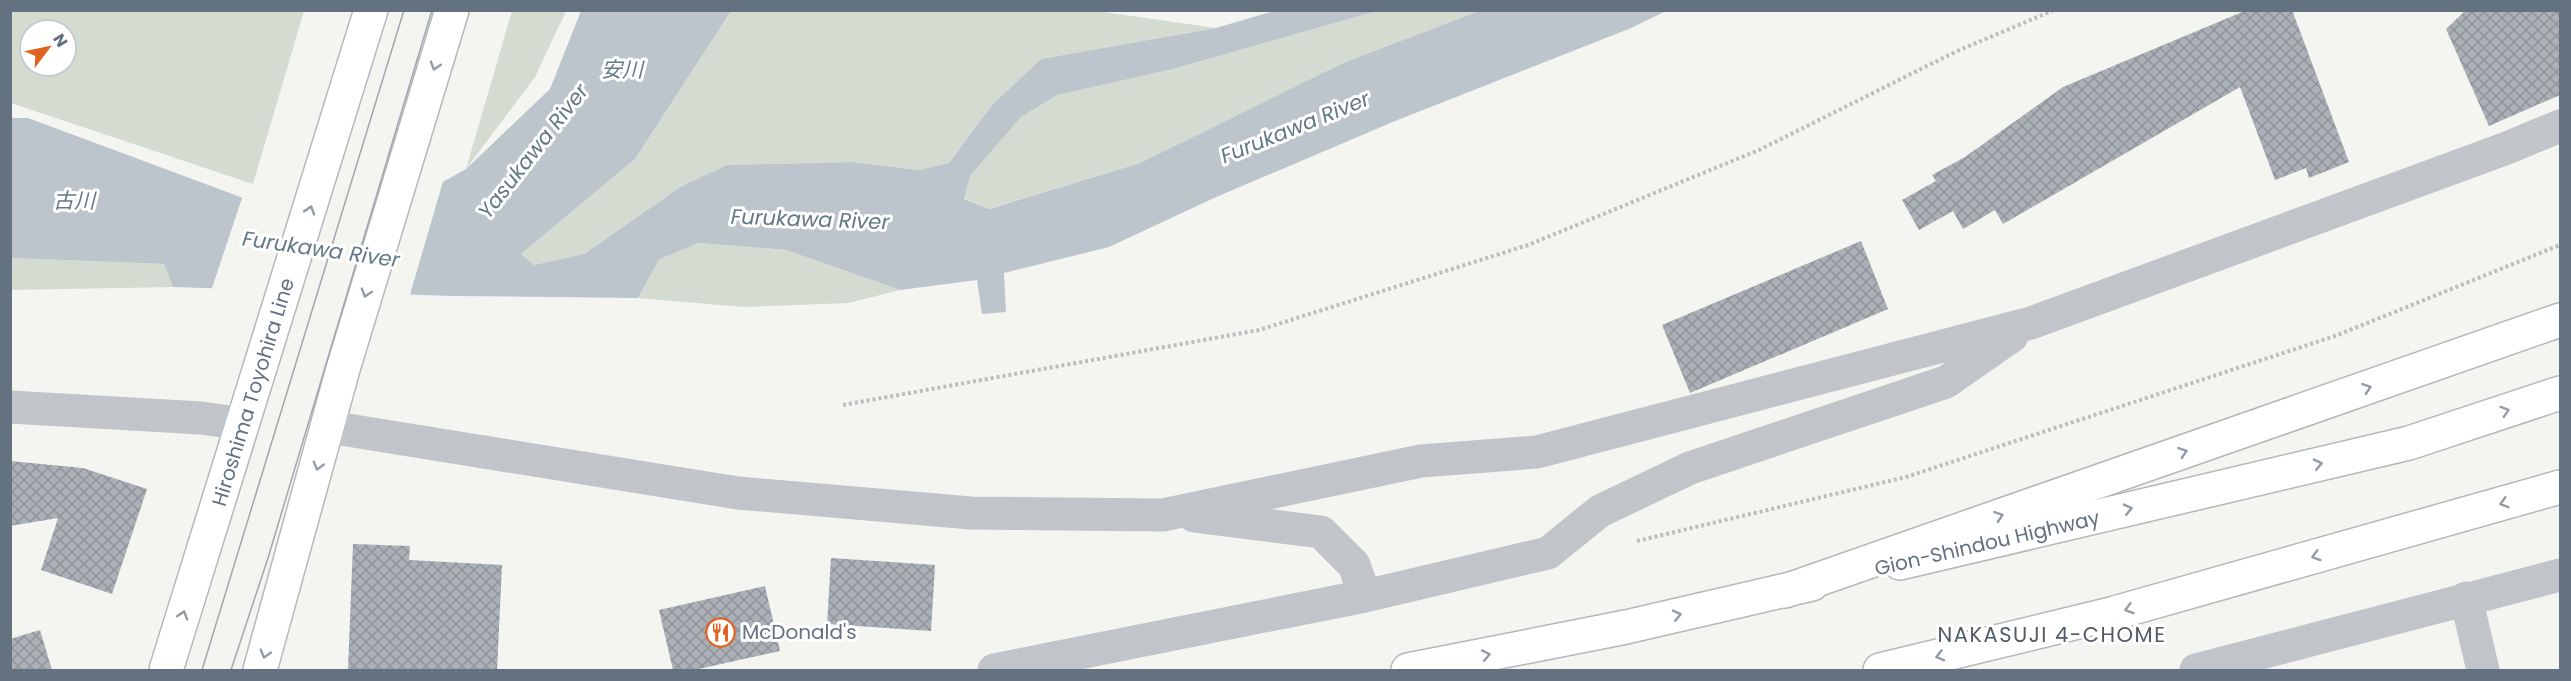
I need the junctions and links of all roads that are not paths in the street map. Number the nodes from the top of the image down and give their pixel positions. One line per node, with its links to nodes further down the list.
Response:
1 (371, 10): 8 (main road, Hiroshima Toyohira Line, one-way to 1)
2 (452, 10): 9 (main road, one-way to 9)
3 (2560, 126): 5 (street)
4 (2560, 320): 13 (main road, one-way to 4)
5 (2031, 323): 11 (street); 14 (street)
6 (2560, 393): 13 (main road, Gion-Shindou Highway, one-way to 6)
7 (10, 406): 8 (street)
8 (243, 424): 16 (main road, Hiroshima Toyohira Line, one-way to 8)
9 (329, 427): 11 (street); 17 (main road, one-way to 17)
10 (2560, 487): 20 (main road, one-way to 20)
11 (1169, 513): 14 (street)
12 (2560, 575): 15 (street)
13 (1785, 591): 19 (main road, Gion-Shindou Highway, one-way to 13)
14 (1365, 596): 18 (street)
15 (2466, 598): 21 (street); 22 (street)
16 (166, 670)
17 (261, 670)
18 (994, 670)
19 (1408, 670)
20 (1880, 670)
21 (2196, 670)
22 (2483, 670)

